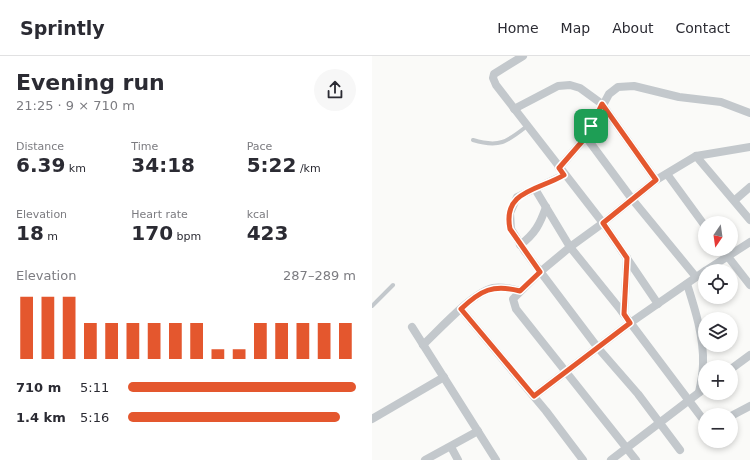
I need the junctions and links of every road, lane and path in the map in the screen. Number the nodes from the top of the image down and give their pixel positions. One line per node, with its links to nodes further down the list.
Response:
1 (523, 56): 3 (street)
2 (602, 104): 3 (street); 4 (street); 6 (street); 12 (street)
3 (514, 109): 5 (street)
4 (750, 113)
5 (527, 126): 7 (lane); 10 (street)
6 (586, 137): 10 (street); 15 (street)
7 (473, 140)
8 (750, 147): 9 (street)
9 (696, 156): 11 (street); 16 (street)
10 (562, 172): 14 (street); 20 (street)
11 (667, 174): 12 (street); 18 (street)
12 (656, 180): 15 (street)
13 (750, 187): 16 (street)
14 (535, 189): 17 (street); 22 (street)
15 (632, 199): 20 (street); 30 (street)
16 (734, 200): 19 (street)
17 (546, 207): 22 (street); 23 (street)
18 (698, 216)
19 (750, 220)
20 (603, 223): 23 (street); 27 (street)
21 (750, 242): 24 (street)
22 (520, 245): 29 (street)
23 (570, 247): 29 (street); 38 (street)
24 (738, 247)
25 (721, 256): 28 (street)
26 (728, 256): 32 (street)
27 (627, 258): 35 (street); 38 (street)
28 (712, 264)
29 (540, 272): 34 (street); 42 (street)
30 (696, 277): 31 (street)
31 (687, 284): 35 (street); 44 (street)
32 (750, 285)
33 (393, 286): 36 (lane)
34 (520, 291): 37 (street); 46 (street)
35 (658, 304): 39 (street)
36 (372, 306)
37 (461, 309): 41 (street); 49 (street)
38 (624, 314): 39 (street)
39 (630, 323): 42 (street); 50 (street)
40 (412, 327): 41 (street)
41 (423, 345): 47 (street)
42 (598, 348): 46 (street); 55 (street)
43 (750, 355): 45 (street)
44 (704, 360)
45 (738, 364)
46 (565, 372): 49 (street); 58 (street)
47 (444, 377): 54 (street); 56 (street)
48 (698, 393): 50 (street)
49 (534, 396): 63 (street)
50 (688, 400): 53 (street); 55 (street)
51 (750, 406): 52 (street)
52 (738, 412)
53 (698, 413)
54 (372, 419)
55 (659, 423): 58 (street); 59 (street)
56 (478, 432): 57 (street); 60 (street)
57 (451, 447): 61 (street); 62 (street)
58 (627, 448): 64 (street); 65 (street)
59 (680, 450)
60 (493, 459)
61 (425, 460)
62 (458, 460)
63 (583, 460)
64 (611, 460)
65 (636, 460)

